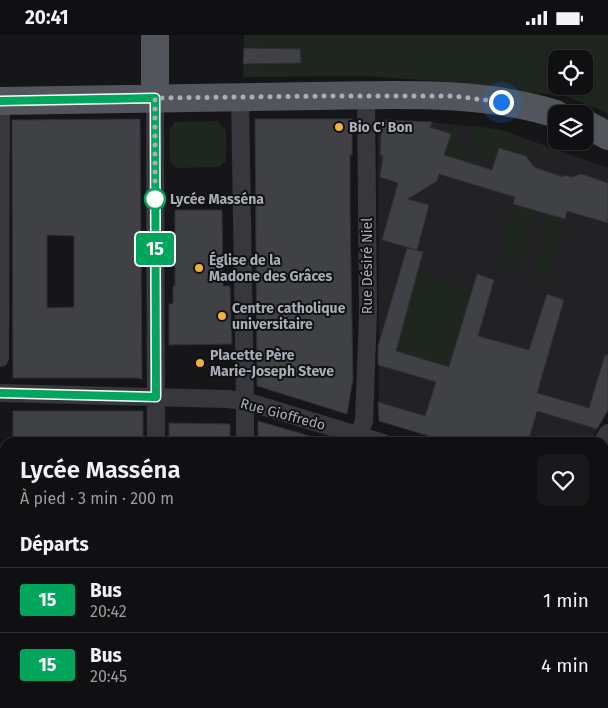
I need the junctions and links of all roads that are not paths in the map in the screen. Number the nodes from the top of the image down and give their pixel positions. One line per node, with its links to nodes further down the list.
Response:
1 (155, 35): 4 (main road)
2 (366, 96): 3 (main road); 6 (main road); 13 (street, Rue Désiré Niel)
3 (240, 97): 4 (main road); 12 (street)
4 (155, 98): 5 (main road); 11 (street)
5 (1, 101): 9 (street)
6 (548, 112)
7 (593, 128): 8 (main road)
8 (608, 136)
9 (0, 358)
10 (0, 393): 11 (street, Rue Gioffredo)
11 (156, 397): 12 (street, Rue Gioffredo); 14 (street)
12 (245, 401): 13 (street, Rue Gioffredo); 15 (street)
13 (360, 435): 16 (street, Rue Gioffredo)
14 (156, 437)
15 (245, 437)
16 (366, 437)

